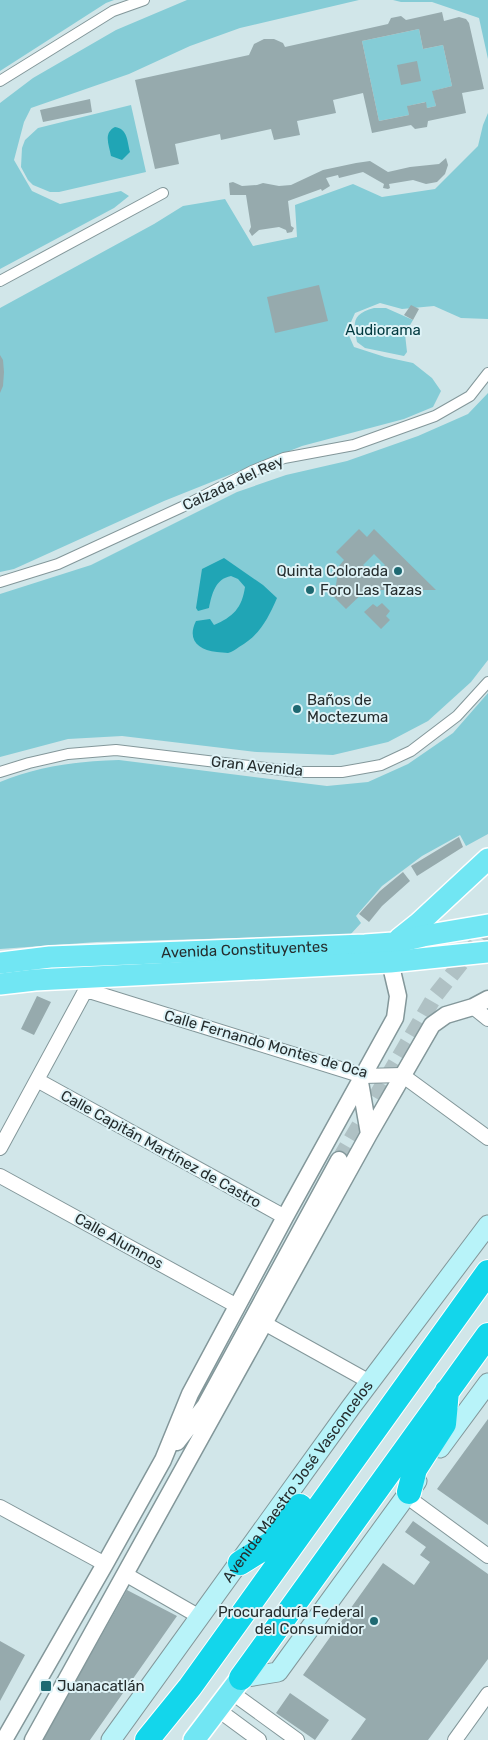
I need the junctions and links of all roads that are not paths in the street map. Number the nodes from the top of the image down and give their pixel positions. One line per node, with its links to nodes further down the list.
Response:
1 (144, 0): 2 (street)
2 (0, 81)
3 (163, 193): 4 (street)
4 (0, 281)
5 (488, 373): 6 (street, Calzada del Rey)
6 (0, 582)
7 (488, 682): 8 (street, Gran Avenida)
8 (0, 772)
9 (488, 858): 12 (main road)
10 (488, 925): 12 (main road, Avenida Constituyentes)
11 (488, 952): 12 (main road, Avenida Constituyentes)
12 (391, 953): 13 (main road, Avenida Constituyentes); 14 (main road, Avenida Constituyentes); 20 (street)
13 (0, 963)
14 (89, 983): 15 (main road, Avenida Constituyentes); 20 (street, Calle Fernando Montes de Oca); 21 (street)
15 (0, 984)
16 (488, 999): 17 (street)
17 (473, 1006): 18 (street); 19 (street)
18 (488, 1019)
19 (402, 1075): 20 (street, Calle Fernando Montes de Oca); 22 (street); 23 (street)
20 (362, 1079): 22 (street); 27 (street)
21 (36, 1080): 24 (street); 27 (street, Calle Capitán Martínez de Castro)
22 (369, 1134): 31 (street)
23 (488, 1138)
24 (0, 1148)
25 (339, 1160): 36 (street)
26 (0, 1176): 30 (street, Calle Alumnos)
27 (285, 1217): 30 (street)
28 (488, 1225): 33 (main road, Avenida Maestro José Vasconcelos)
29 (488, 1272): 37 (highway)
30 (237, 1306): 36 (street)
31 (264, 1323): 33 (street); 43 (street)
32 (488, 1335): 35 (highway)
33 (370, 1382): 41 (main road, Avenida Maestro José Vasconcelos)
34 (488, 1383): 38 (main road)
35 (447, 1390): 38 (highway); 45 (highway)
36 (163, 1460): 42 (street)
37 (346, 1470): 41 (highway); 51 (highway)
38 (407, 1494): 40 (street); 45 (main road)
39 (0, 1507): 42 (street)
40 (488, 1556)
41 (240, 1562): 44 (main road, Avenida Maestro José Vasconcelos)
42 (106, 1564): 48 (street)
43 (125, 1574): 44 (street); 49 (street)
44 (200, 1617): 50 (main road, Avenida Maestro José Vasconcelos)
45 (236, 1685): 47 (main road); 54 (street)
46 (488, 1694): 55 (street)
47 (218, 1709): 52 (main road); 53 (street)
48 (4, 1740)
49 (33, 1740)
50 (111, 1740)
51 (147, 1740)
52 (194, 1740)
53 (259, 1740)
54 (297, 1740)
55 (454, 1740)

